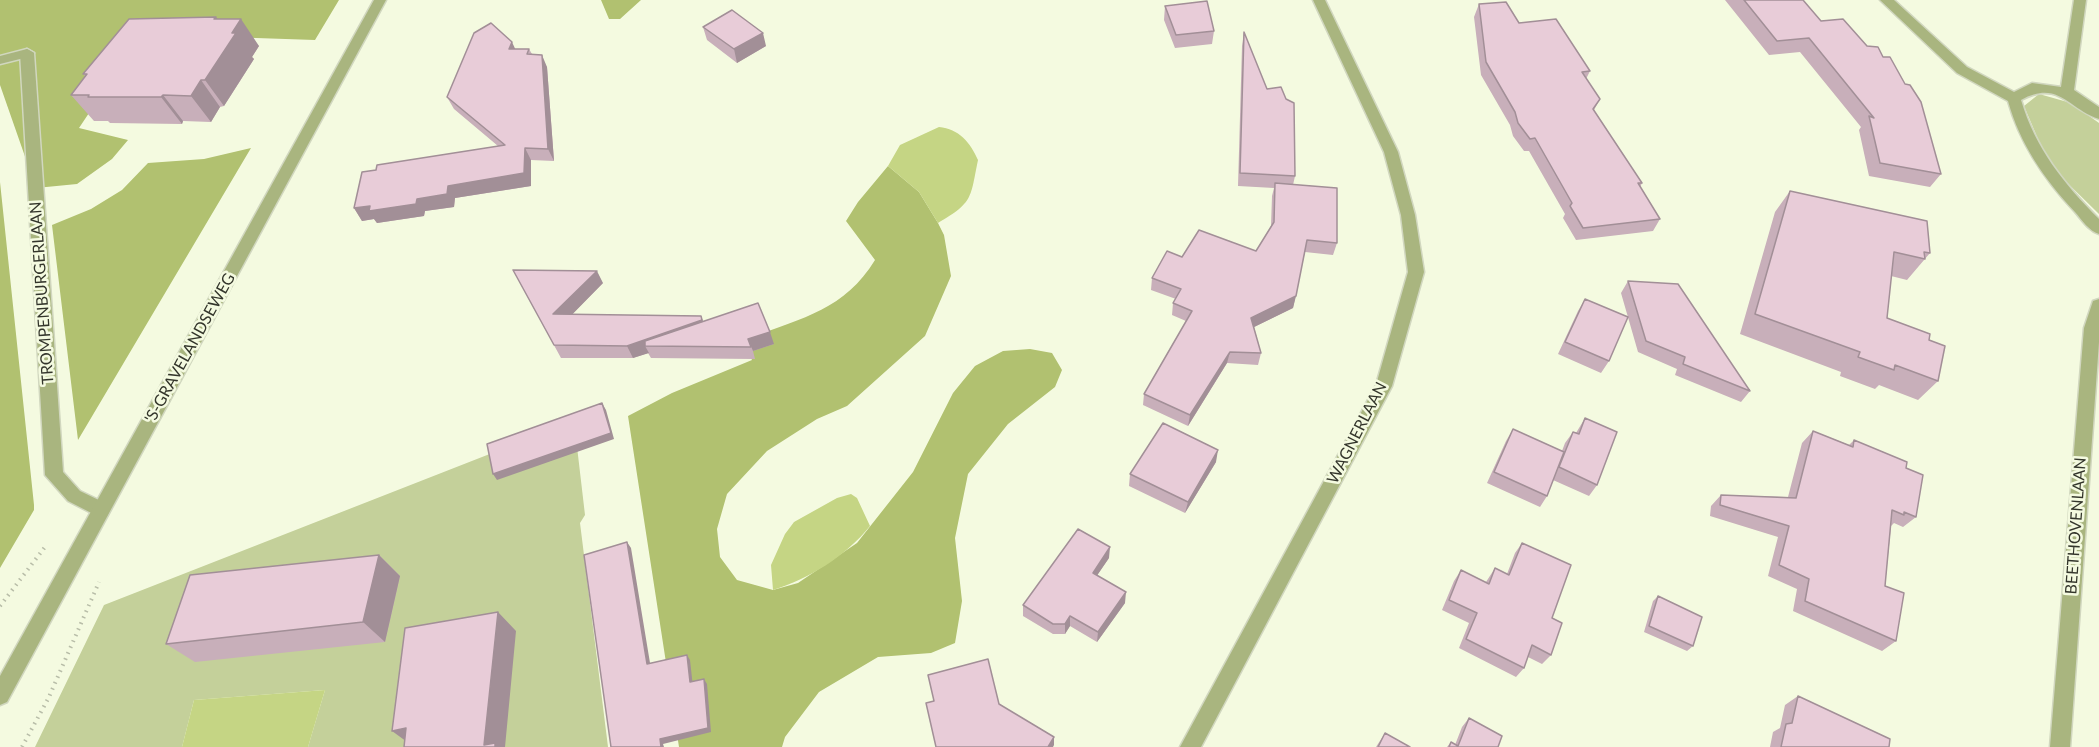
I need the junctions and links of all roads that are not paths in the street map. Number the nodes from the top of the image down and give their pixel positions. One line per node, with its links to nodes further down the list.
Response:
1 (380, 0): 11 (street, 'S-GRAVELANDSEWEG)
2 (1319, 0): 13 (street, WAGNERLAAN)
3 (1886, 0): 7 (street)
4 (2080, 0): 6 (street)
5 (0, 60): 11 (street, TROMPENBURGERLAAN)
6 (2067, 92): 7 (street); 8 (street)
7 (2014, 98): 9 (street)
8 (2099, 114)
9 (2099, 228)
10 (2099, 305): 14 (street, BEETHOVENLAAN)
11 (101, 510): 12 (street, 'S-GRAVELANDSEWEG)
12 (0, 695)
13 (1190, 747)
14 (2060, 747)

